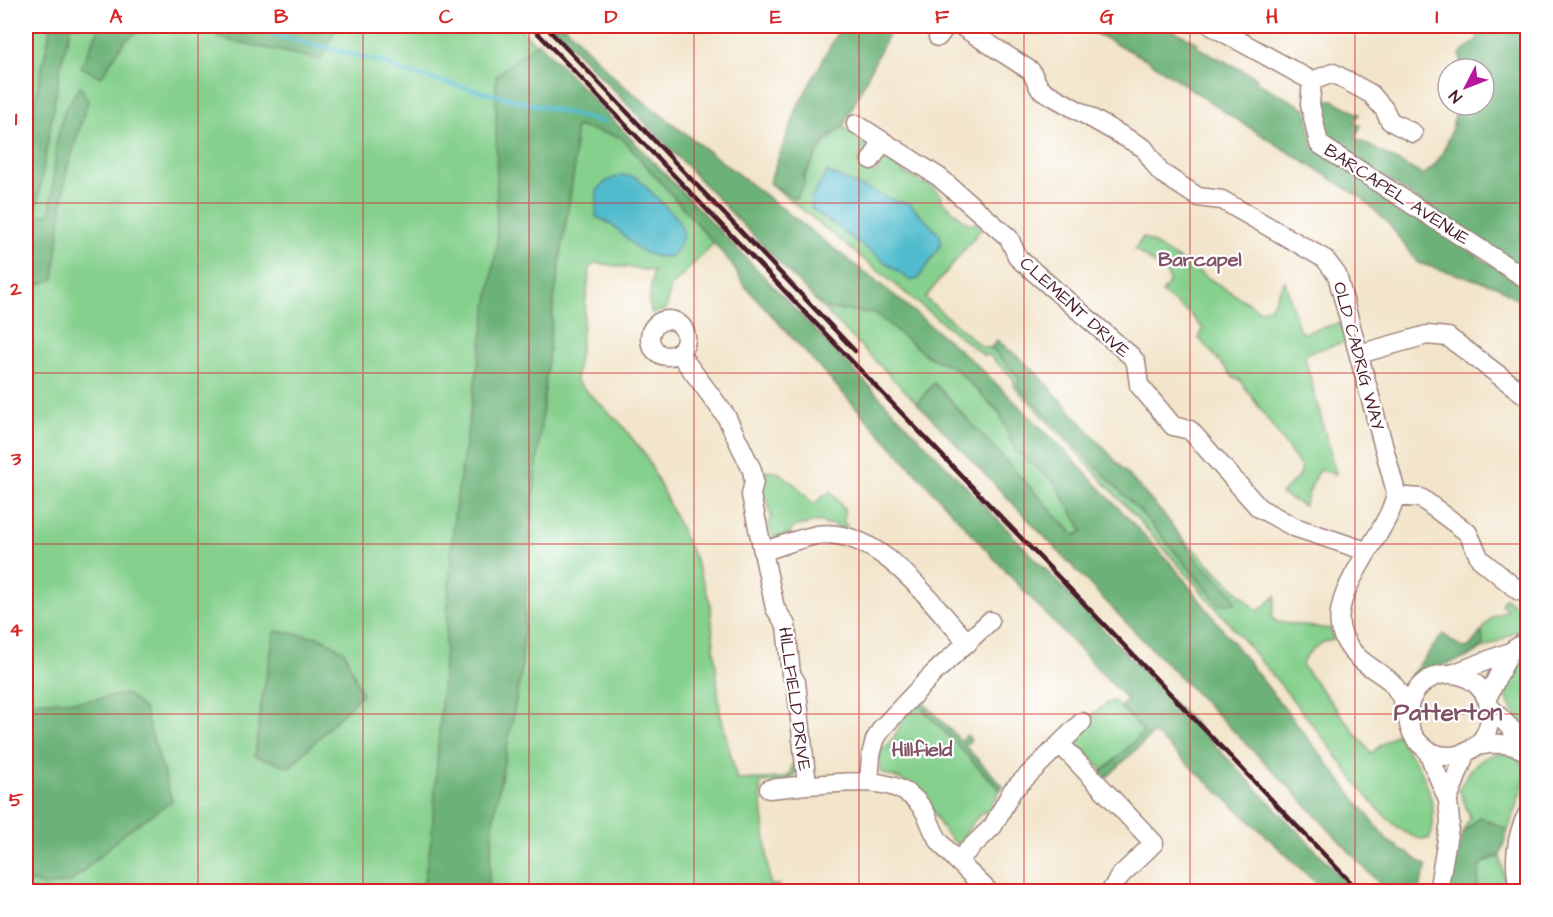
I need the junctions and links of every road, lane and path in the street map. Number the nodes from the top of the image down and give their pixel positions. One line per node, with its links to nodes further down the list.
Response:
1 (961, 26): 10 (street, OLD CADRIG WAY)
2 (1212, 26): 3 (street)
3 (1312, 81): 5 (street); 8 (street, BARCAPEL AVENUE)
4 (856, 124): 6 (street, CLEMENT DRIVE)
5 (1413, 133)
6 (883, 141): 7 (street); 14 (street, CLEMENT DRIVE)
7 (871, 160)
8 (1527, 280)
9 (679, 353): 13 (street, HILLFIELD DRIVE)
10 (1359, 354): 11 (street); 12 (street, OLD CADRIG WAY)
11 (1527, 397)
12 (1395, 496): 14 (street); 15 (street)
13 (764, 551): 18 (street); 32 (street, HILLFIELD DRIVE)
14 (1366, 551): 21 (street)
15 (1527, 592)
16 (990, 621): 18 (street)
17 (1527, 640): 19 (street)
18 (968, 643): 31 (street)
19 (1510, 652): 20 (street); 23 (street)
20 (1452, 674): 22 (street); 23 (street)
21 (1390, 681): 22 (street); 24 (street)
22 (1423, 683): 24 (street)
23 (1488, 703): 27 (street); 29 (street)
24 (1408, 712): 28 (street)
25 (1082, 722): 26 (street)
26 (1061, 745): 36 (street); 38 (street)
27 (1527, 746)
28 (1427, 750): 29 (street); 34 (street)
29 (1471, 750): 30 (street); 34 (street)
30 (1527, 752)
31 (869, 782): 32 (street, HILLFIELD DRIVE); 36 (street, HILLFIELD DRIVE)
32 (807, 785): 33 (street, HILLFIELD DRIVE)
33 (769, 789)
34 (1448, 800): 39 (street)
35 (1527, 813): 40 (street)
36 (957, 861): 37 (street, HILLFIELD DRIVE)
37 (989, 891)
38 (1110, 891)
39 (1438, 891)
40 (1520, 891)

